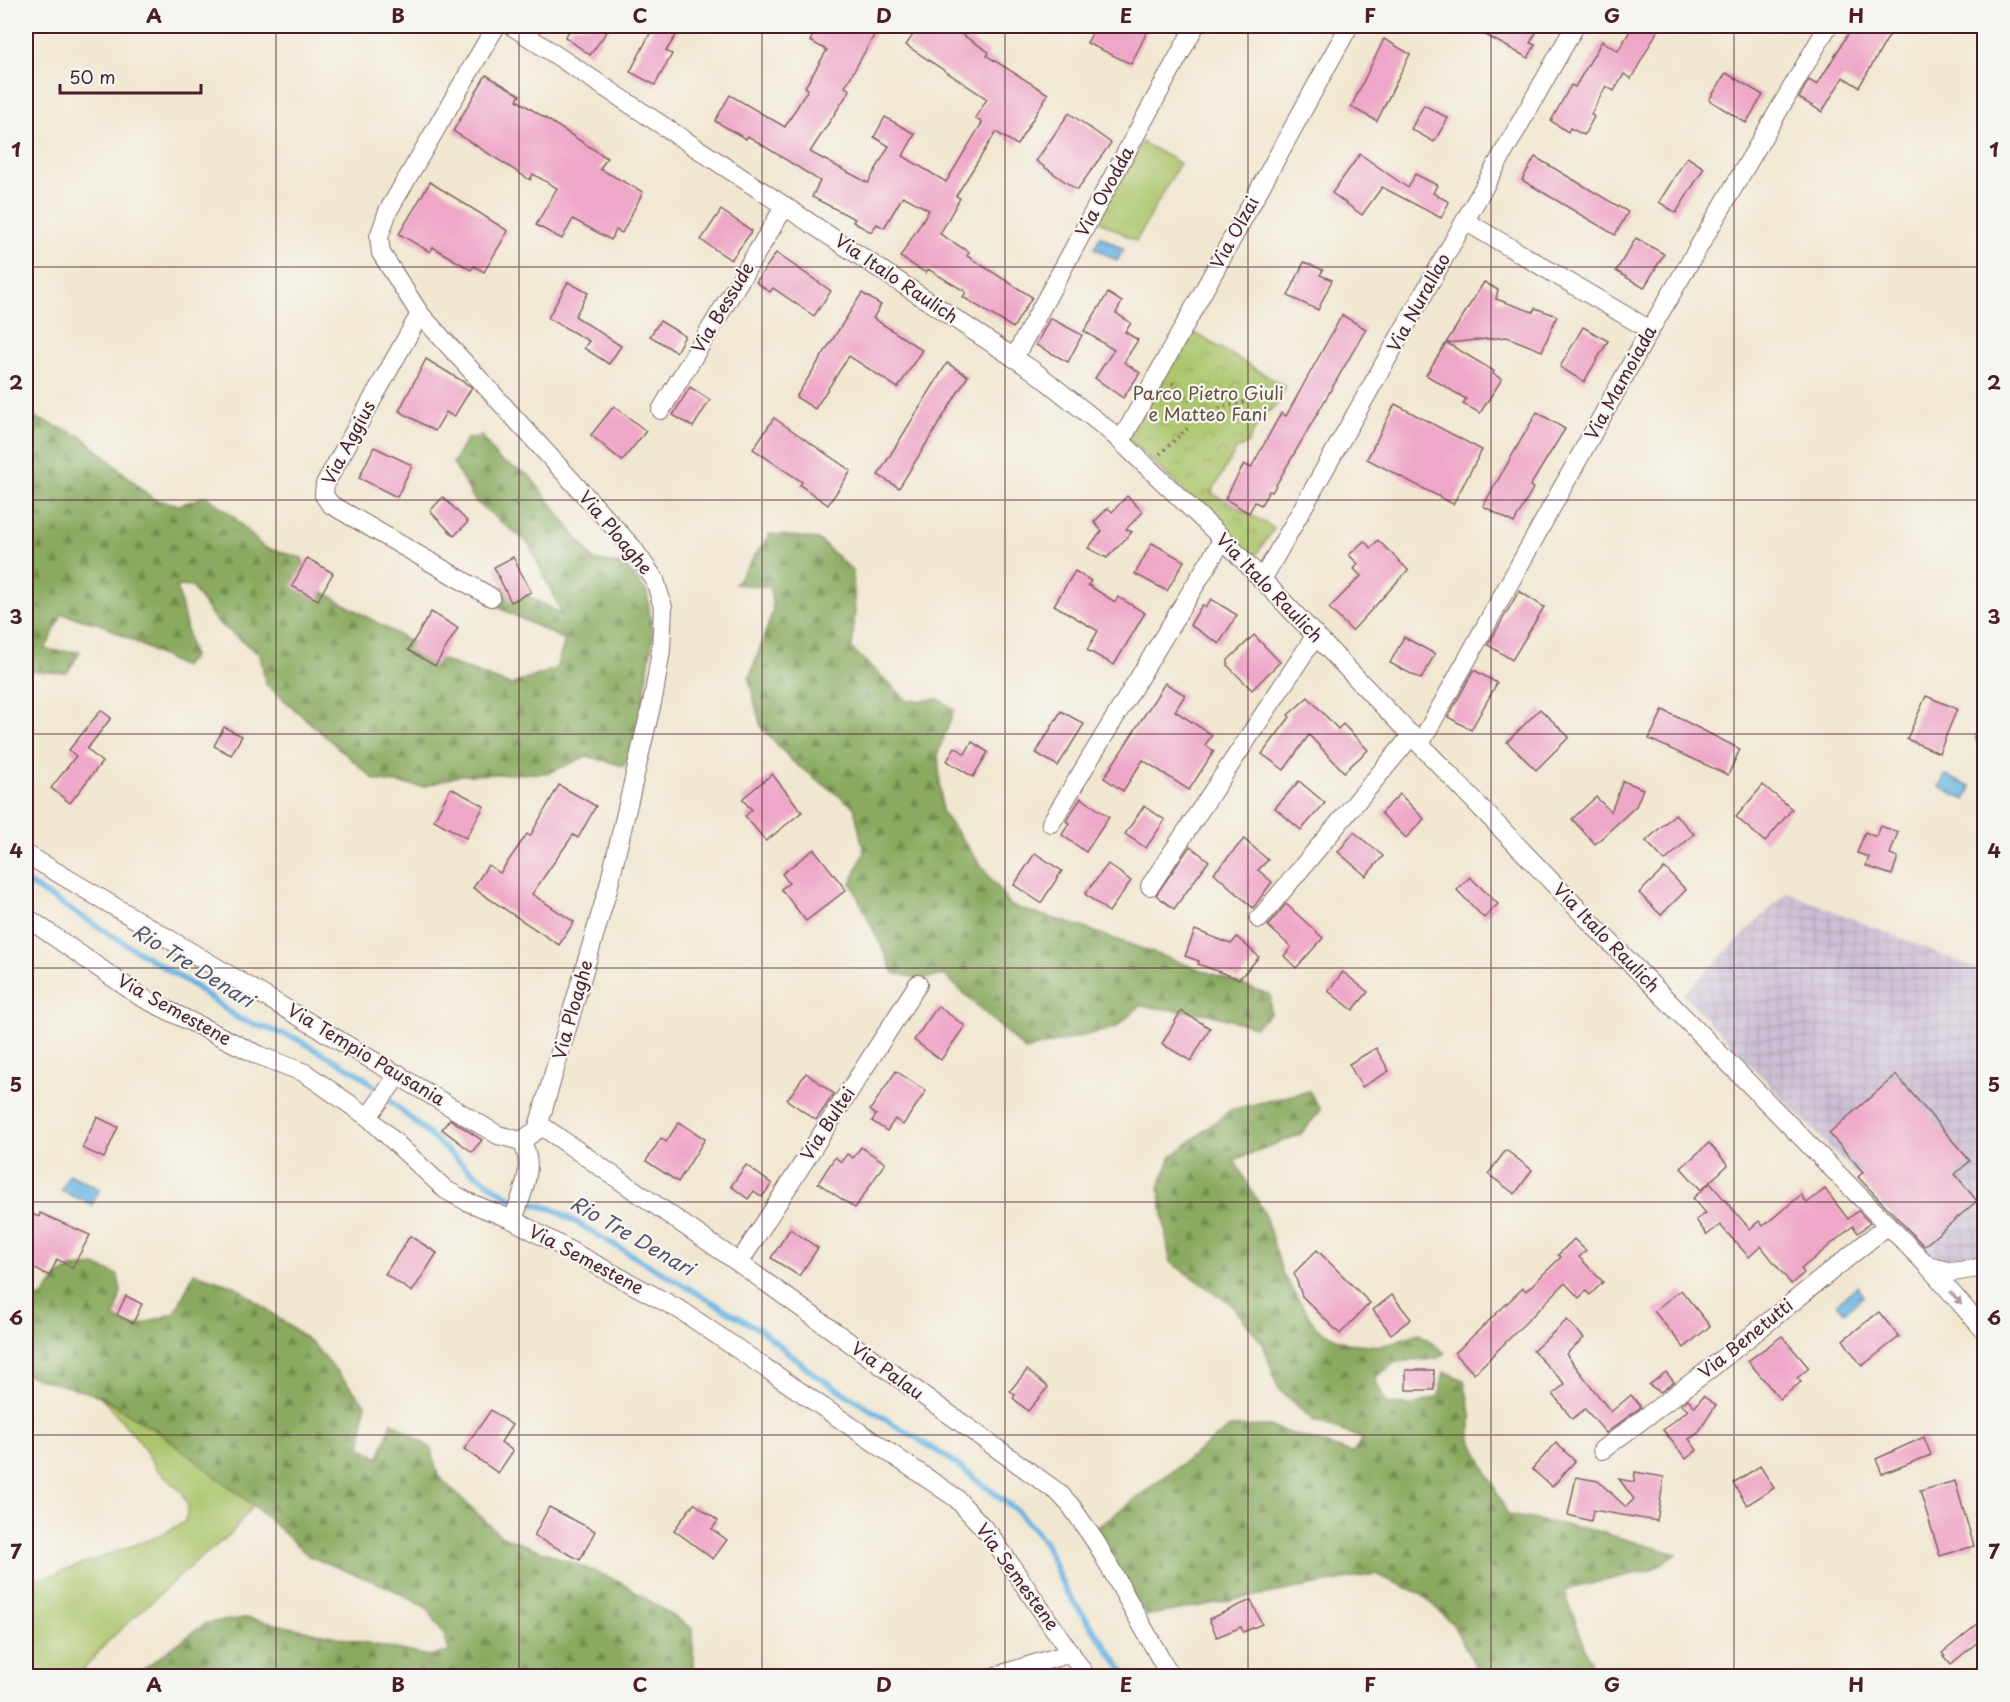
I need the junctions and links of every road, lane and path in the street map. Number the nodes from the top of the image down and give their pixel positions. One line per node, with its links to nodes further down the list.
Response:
1 (496, 26): 9 (street, Via Ploaghe)
2 (512, 26): 7 (street, Via Italo Raulich)
3 (1195, 26): 11 (street, Via Ovodda)
4 (1349, 26): 12 (street, Via Olzai)
5 (1575, 26): 8 (street, Via Nurallao)
6 (1828, 26): 10 (street, Via Mamoiada)
7 (785, 206): 11 (street, Via Italo Raulich); 16 (street, Via Bessude)
8 (1464, 221): 10 (street); 21 (street, Via Nurallao)
9 (420, 314): 22 (street, Via Aggius); 33 (street, Via Ploaghe)
10 (1650, 330): 24 (street, Via Mamoiada)
11 (1014, 358): 18 (street, Via Italo Raulich)
12 (1160, 371): 14 (path); 18 (street, Via Olzai)
13 (1283, 393): 15 (path)
14 (1191, 401)
15 (1219, 408)
16 (661, 410)
17 (1190, 426): 19 (path)
18 (1121, 441): 19 (street, Via Italo Raulich)
19 (1147, 466): 20 (street, Via Italo Raulich)
20 (1223, 539): 21 (street, Via Italo Raulich); 25 (street)
21 (1262, 580): 23 (street, Via Italo Raulich)
22 (491, 597)
23 (1316, 636): 24 (street, Via Italo Raulich); 27 (street)
24 (1416, 740): 29 (street, Via Mamoiada); 36 (street, Via Italo Raulich)
25 (1051, 823)
26 (26, 854): 31 (street, Via Tempio Pausania)
27 (1150, 886)
28 (26, 917): 32 (street, Via Semestene)
29 (1258, 919)
30 (918, 984): 37 (street, Via Bultei)
31 (399, 1074): 32 (street); 34 (street, Via Tempio Pausania)
32 (368, 1117): 35 (street, Via Semestene)
33 (539, 1124): 34 (street); 37 (street, Via Palau)
34 (521, 1141): 35 (street)
35 (513, 1220): 42 (street, Via Semestene)
36 (1888, 1225): 38 (street, Via Italo Raulich); 41 (street, Via Benetutti)
37 (739, 1263): 45 (street, Via Palau)
38 (1929, 1266): 39 (street); 40 (street, Via Italo Raulich, one-way to 40)
39 (1984, 1267)
40 (1984, 1330)
41 (1602, 1450)
42 (1071, 1653): 43 (street); 44 (street, Via Semestene)
43 (995, 1677)
44 (1086, 1677)
45 (1170, 1677)

